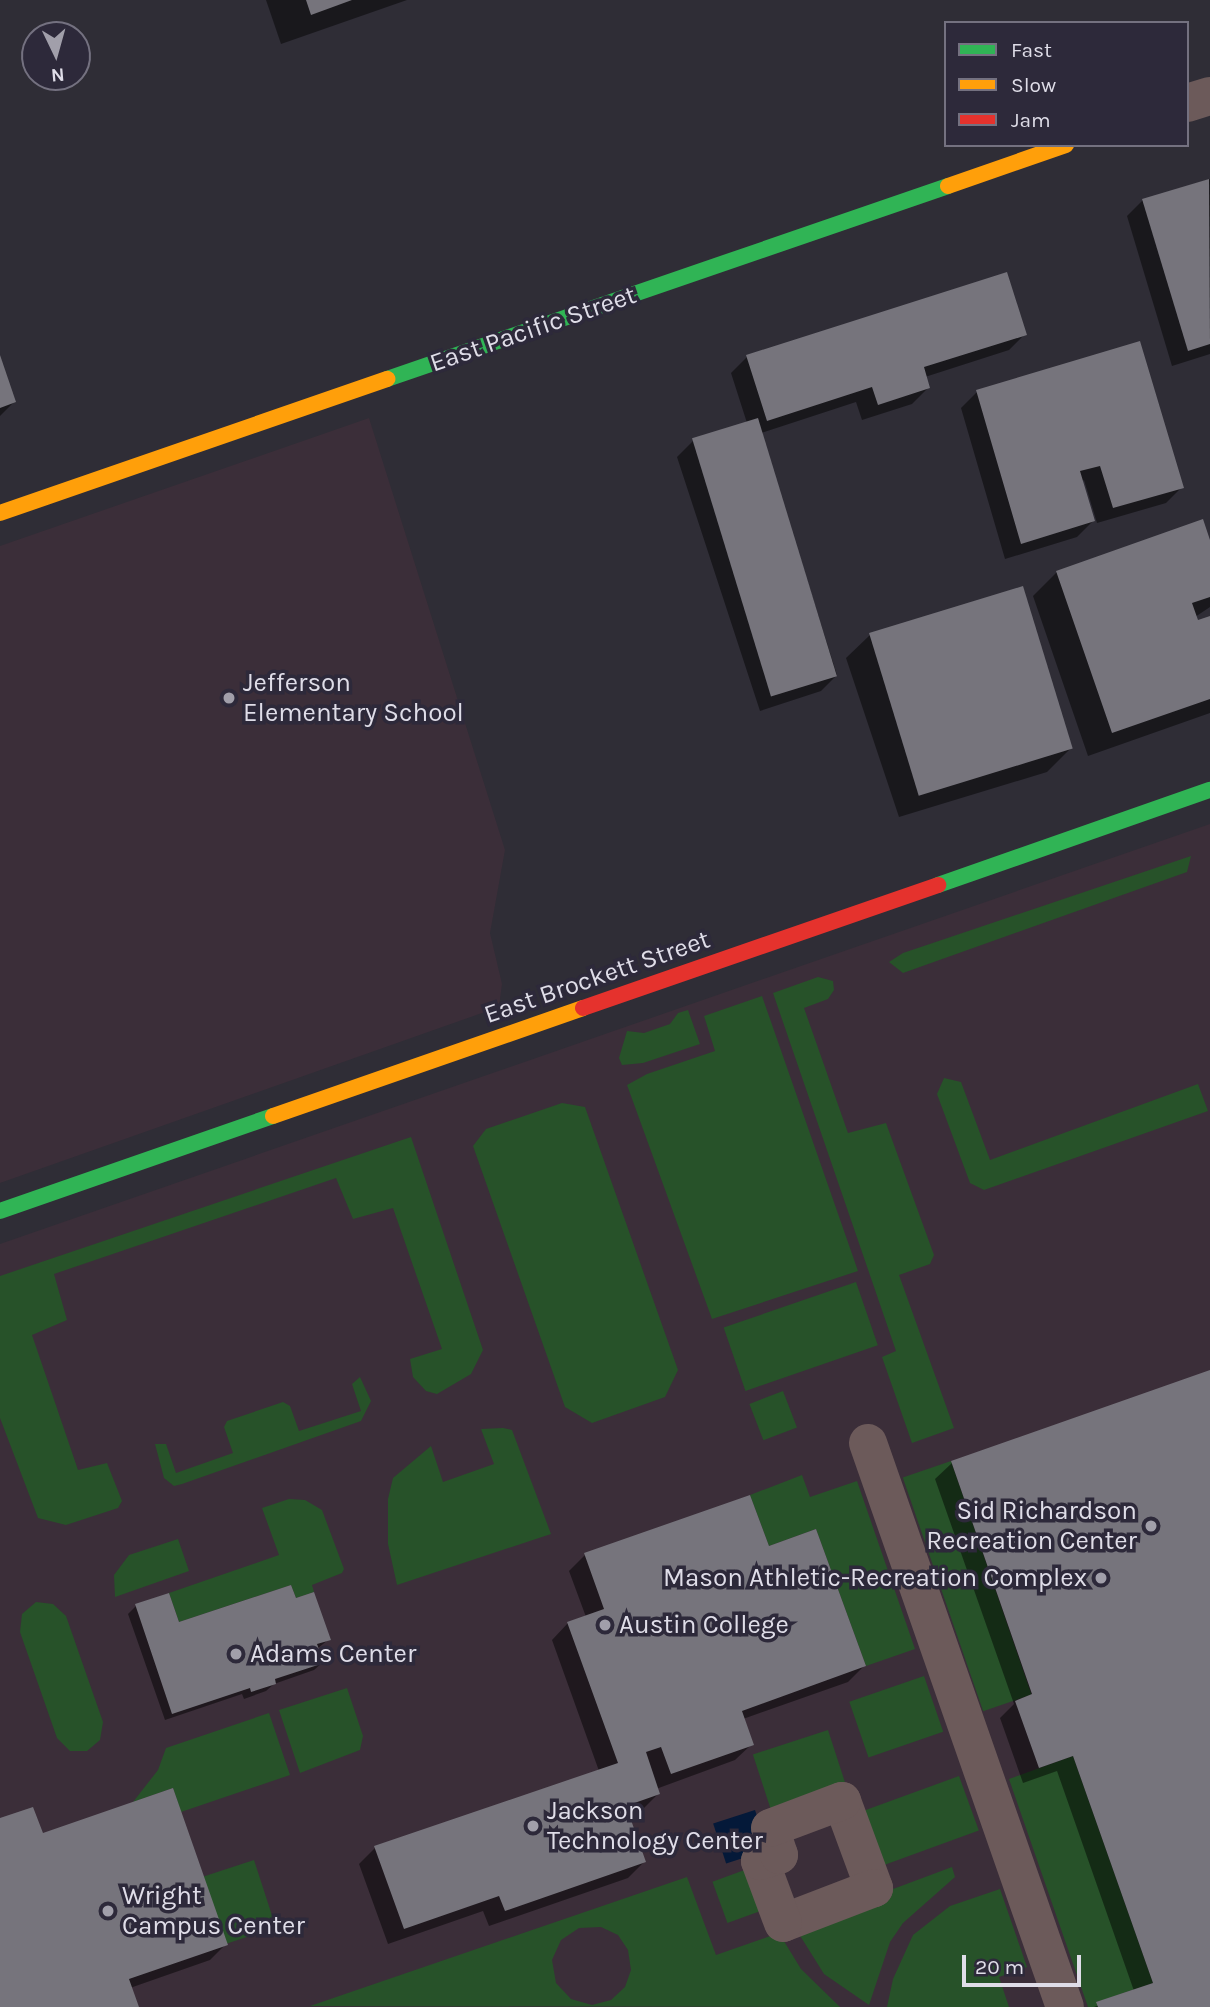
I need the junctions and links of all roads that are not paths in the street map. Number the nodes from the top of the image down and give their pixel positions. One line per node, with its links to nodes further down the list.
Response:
1 (1210, 96): 2 (street)
2 (1189, 102)
3 (1060, 147): 4 (street, East Pacific Street)
4 (0, 513)
5 (1210, 790): 6 (street, East Brockett Street)
6 (0, 1211)
7 (868, 1443): 8 (street)
8 (1065, 2007)

